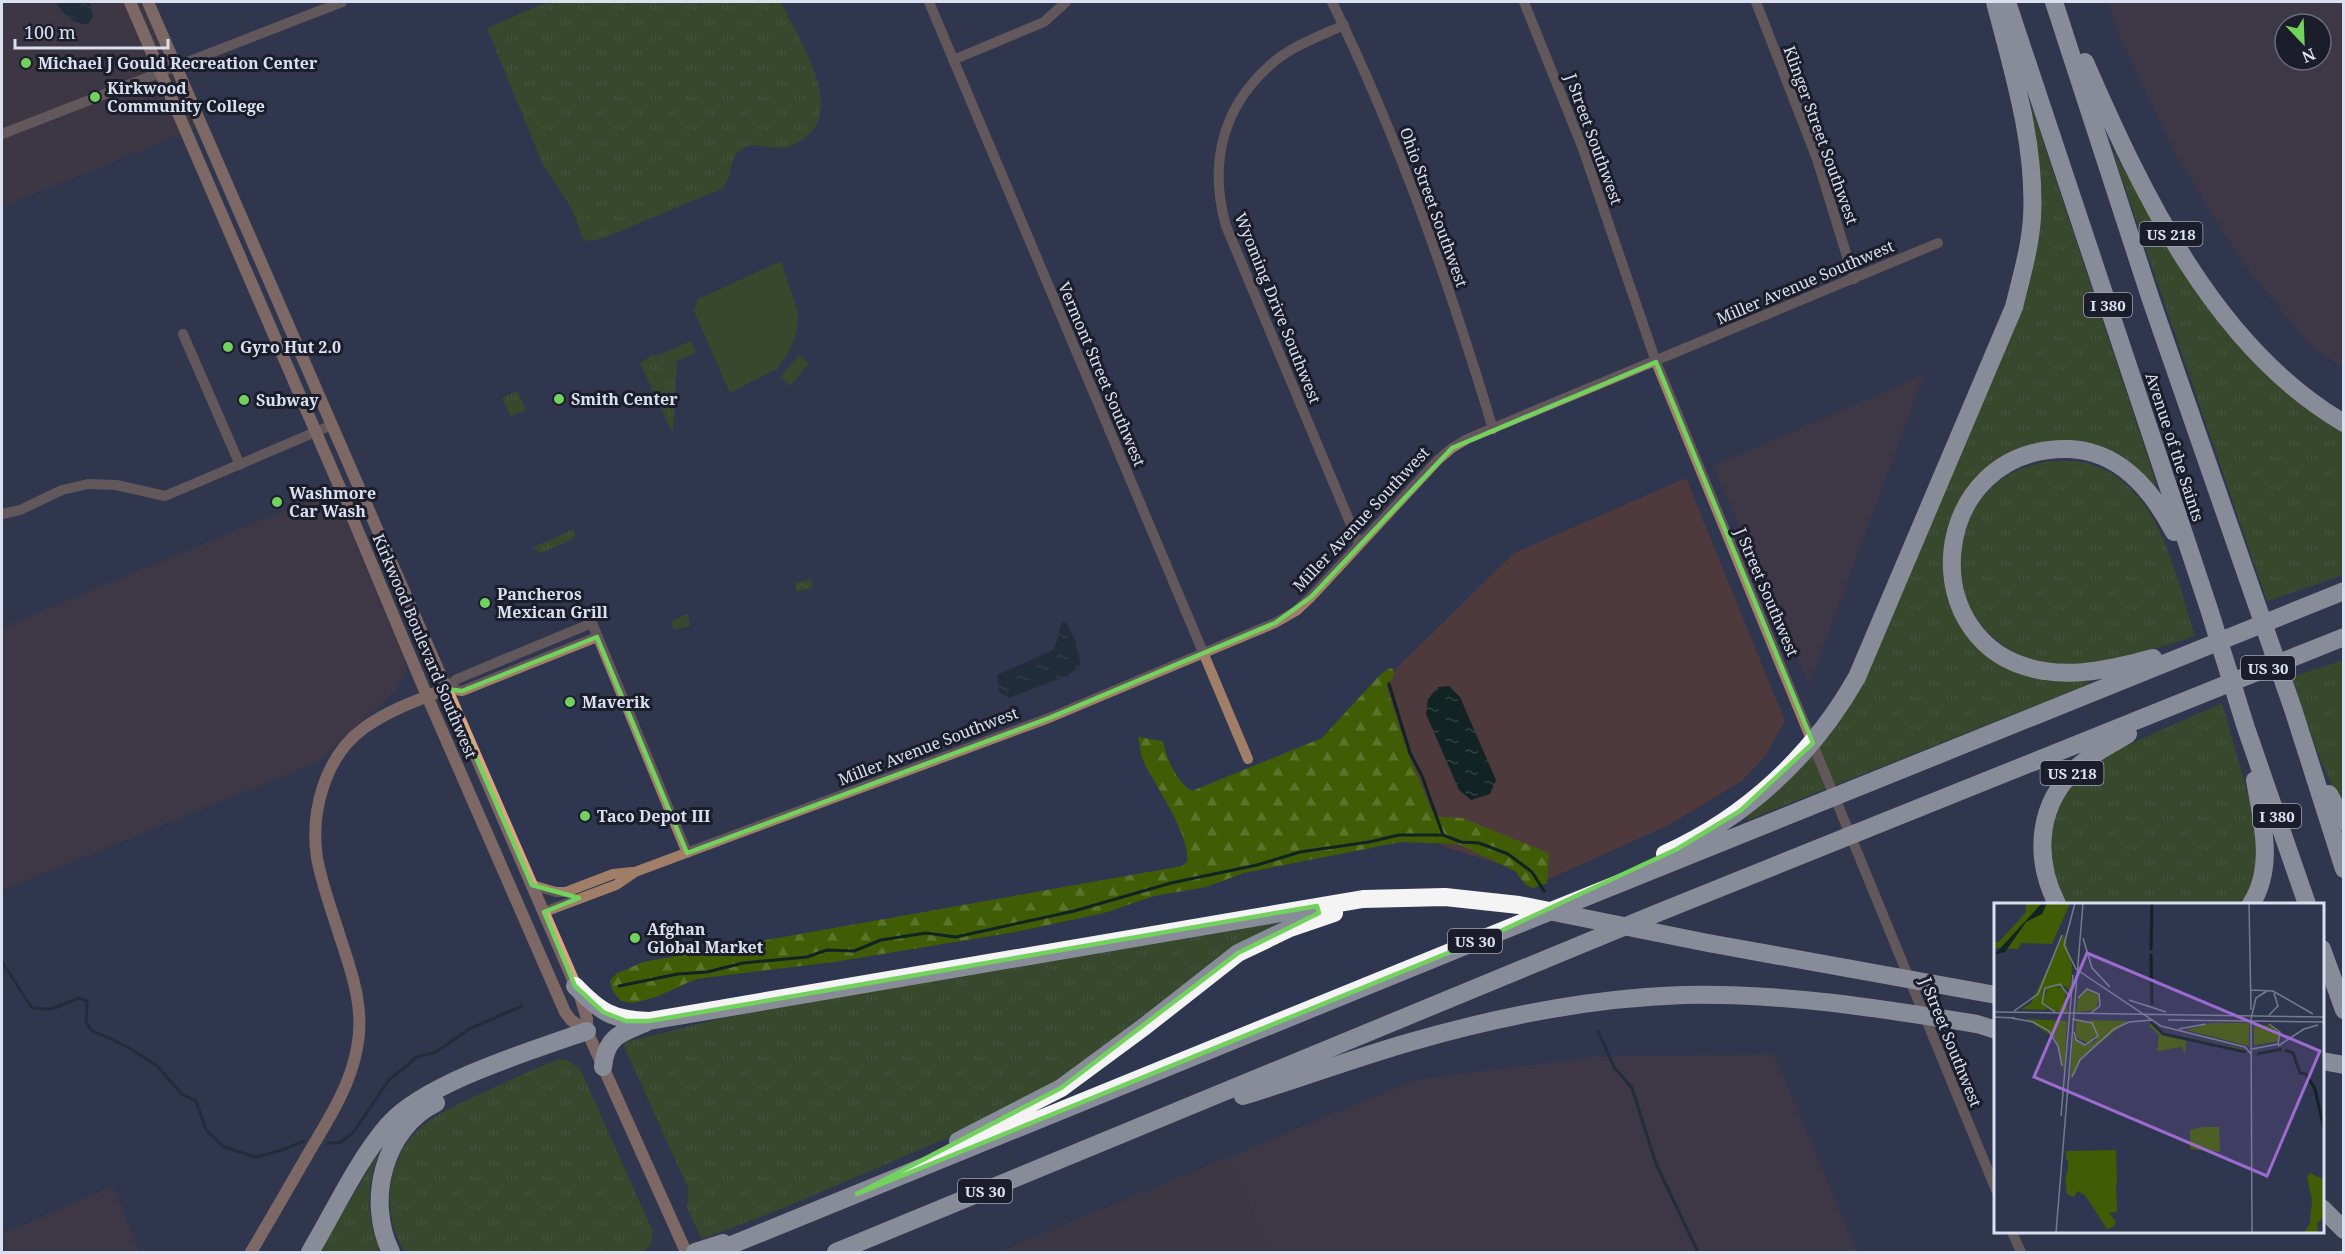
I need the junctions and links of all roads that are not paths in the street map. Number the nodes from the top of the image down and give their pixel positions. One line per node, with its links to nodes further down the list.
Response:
1 (130, 2): 15 (main road, Kirkwood Boulevard Southwest)
2 (147, 2): 14 (main road, Kirkwood Boulevard Southwest)
3 (342, 2): 14 (street)
4 (929, 2): 13 (street, Vermont Street Southwest)
5 (1066, 2): 13 (street)
6 (1332, 2): 12 (street, Ohio Street Southwest)
7 (1524, 2): 20 (street, J Street Southwest)
8 (1756, 2): 18 (street, Klinger Street Southwest)
9 (1995, 2): 53 (highway)
10 (2007, 2): 28 (highway, Avenue of the Saints / I 380)
11 (2056, 2): 21 (highway, US 218); 39 (highway, Avenue of the Saints / I 380)
12 (1344, 25): 23 (street, Ohio Street Southwest); 27 (street, Wyoming Drive Southwest)
13 (953, 60): 34 (street, Vermont Street Southwest)
14 (176, 68): 15 (street); 22 (main road, Kirkwood Boulevard Southwest)
15 (160, 74): 16 (street); 24 (main road, Kirkwood Boulevard Southwest)
16 (2, 134)
17 (1938, 243): 18 (street, Miller Avenue Southwest)
18 (1854, 279): 20 (street, Miller Avenue Southwest)
19 (183, 334): 25 (street)
20 (1656, 362): 23 (street, Miller Avenue Southwest); 65 (street, J Street Southwest)
21 (2343, 423)
22 (332, 425): 24 (street); 36 (main road, Kirkwood Boulevard Southwest)
23 (1493, 429): 27 (street, Miller Avenue Southwest)
24 (316, 432): 25 (street); 37 (main road, Kirkwood Boulevard Southwest)
25 (240, 465): 26 (street)
26 (2, 514)
27 (1359, 544): 34 (street, Miller Avenue Southwest)
28 (2200, 582): 30 (highway); 40 (highway, Avenue of the Saints / I 380)
29 (2343, 591): 30 (highway, US 30)
30 (2238, 633): 53 (highway, US 30)
31 (597, 637): 36 (street); 36 (street); 43 (street)
32 (2343, 637): 35 (highway, US 30)
33 (2343, 644): 35 (highway)
34 (1204, 654): 41 (street, Vermont Street Southwest); 43 (street, Miller Avenue Southwest)
35 (2301, 654): 38 (highway, US 30)
36 (446, 689): 37 (main road); 47 (main road, Kirkwood Boulevard Southwest)
37 (427, 696): 46 (main road, Kirkwood Boulevard Southwest); 71 (main road)
38 (2192, 699): 49 (highway, US 218); 64 (highway, US 30)
39 (2293, 709): 42 (highway); 44 (highway, Avenue of the Saints / I 380)
40 (2246, 728): 50 (highway); 51 (highway, Avenue of the Saints / I 380)
41 (1248, 759)
42 (2343, 822)
43 (687, 853): 45 (street, Miller Avenue Southwest)
44 (2343, 869)
45 (635, 872): 47 (street, Miller Avenue Southwest); 52 (street, Miller Avenue Southwest)
46 (506, 878): 52 (main road); 60 (main road, Kirkwood Boulevard Southwest)
47 (532, 885): 52 (main road, Kirkwood Boulevard Southwest)
48 (1385, 900): 56 (highway); 58 (highway); 66 (highway)
49 (2057, 903)
50 (2251, 903)
51 (2307, 903)
52 (544, 912): 55 (main road, Kirkwood Boulevard Southwest)
53 (1492, 935): 66 (highway, US 30)
54 (2324, 955): 57 (highway)
55 (575, 986): 58 (highway); 60 (main road, Kirkwood Boulevard Southwest)
56 (1994, 995)
57 (2343, 1010)
58 (649, 1021): 63 (highway)
59 (1994, 1030): 64 (highway)
60 (587, 1031): 63 (main road, Kirkwood Boulevard Southwest); 72 (highway); 73 (highway)
61 (2324, 1061): 62 (highway)
62 (2343, 1065)
63 (603, 1067): 74 (main road, Kirkwood Boulevard Southwest)
64 (1135, 1129): 77 (highway, US 30)
65 (1994, 1188)
66 (857, 1194): 68 (highway, US 30)
67 (2324, 1210): 69 (highway)
68 (790, 1222): 75 (highway); 76 (highway, US 30)
69 (2343, 1230)
70 (2012, 1233): 78 (street)
71 (251, 1252)
72 (310, 1252)
73 (391, 1252)
74 (686, 1252)
75 (695, 1252)
76 (714, 1252)
77 (836, 1252)
78 (2021, 1252)

